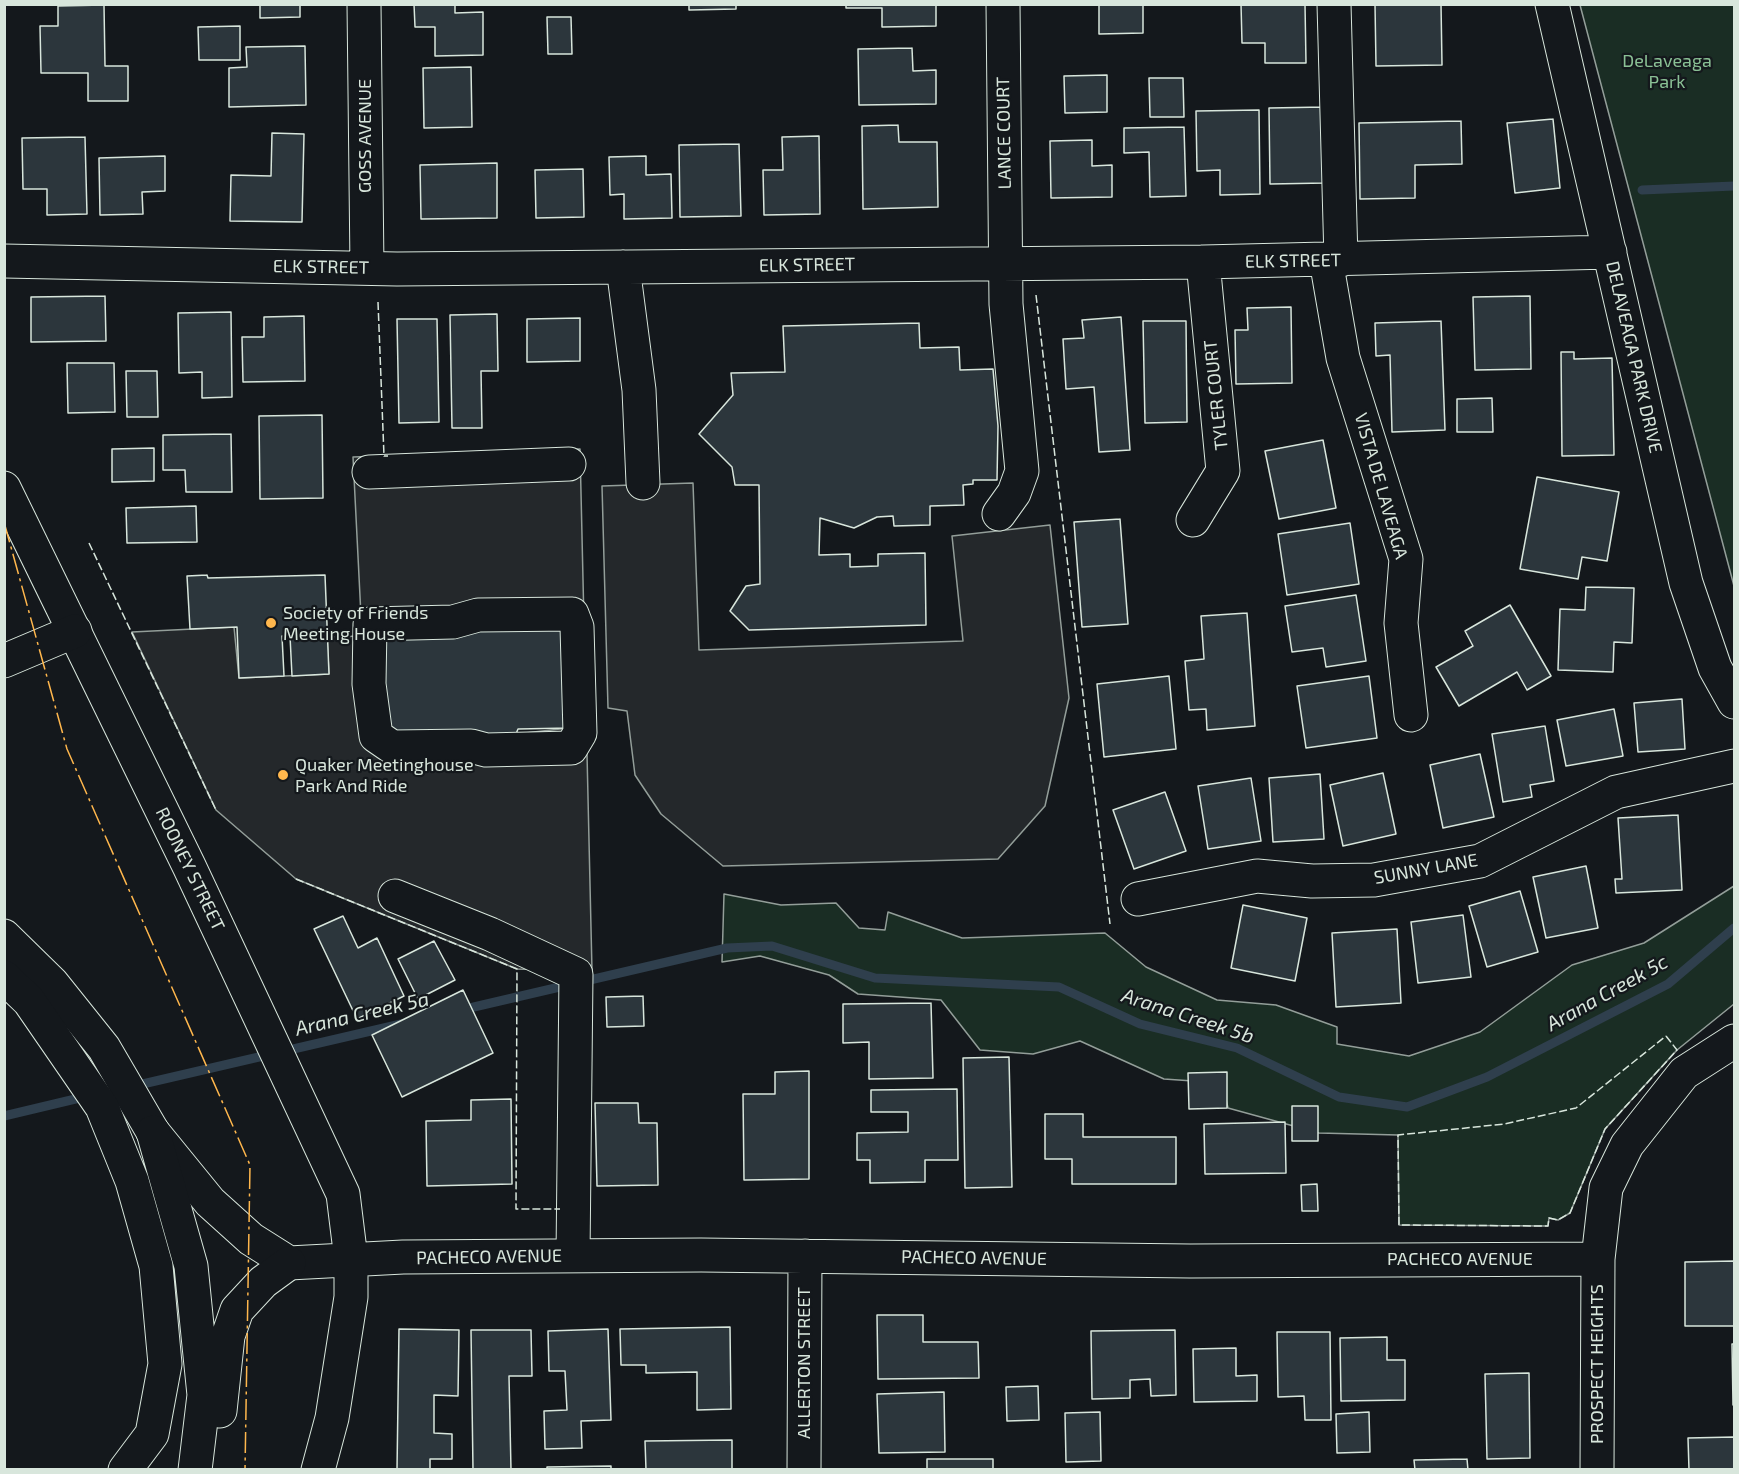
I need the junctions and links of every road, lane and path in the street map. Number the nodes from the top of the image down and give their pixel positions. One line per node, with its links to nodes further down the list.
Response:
1 (364, 4): 11 (main road, GOSS AVENUE)
2 (1002, 4): 8 (main road, LANCE COURT)
3 (1334, 4): 6 (main road, VISTA DE LAVEAGA)
4 (1552, 4): 5 (main road, DELAVEAGA PARK DRIVE)
5 (1610, 252): 6 (main road, ELK STREET); 21 (main road, DELAVEAGA PARK DRIVE)
6 (1334, 260): 9 (main road, ELK STREET); 22 (main road, VISTA DE LAVEAGA)
7 (4, 261): 11 (main road, ELK STREET)
8 (1006, 262): 9 (main road, ELK STREET); 10 (main road, ELK STREET); 16 (main road, LANCE COURT)
9 (1203, 262): 17 (main road, TYLER COURT)
10 (623, 267): 11 (main road, ELK STREET); 14 (main road)
11 (367, 268)
12 (569, 464): 13 (main road)
13 (369, 472)
14 (643, 483)
15 (4, 488): 18 (main road, ROONEY STREET)
16 (999, 514)
17 (1193, 520)
18 (75, 631): 19 (main road); 20 (main road); 34 (main road, ROONEY STREET)
19 (4, 637)
20 (4, 661)
21 (1734, 702)
22 (1411, 715)
23 (392, 747): 23 (main road)
24 (1734, 766): 26 (main road, SUNNY LANE)
25 (395, 896): 31 (main road)
26 (1138, 899)
27 (4, 936): 30 (main road)
28 (4, 977): 36 (main road)
29 (1734, 1041): 33 (main road)
30 (153, 1132): 35 (main road); 37 (main road)
31 (573, 1256): 32 (main road, PACHECO AVENUE); 34 (main road, PACHECO AVENUE)
32 (805, 1256): 33 (main road, PACHECO AVENUE); 40 (main road, ALLERTON STREET)
33 (1598, 1258): 41 (main road, PROSPECT HEIGHTS)
34 (351, 1259): 35 (main road, PACHECO AVENUE); 39 (main road, ROONEY STREET)
35 (289, 1263): 38 (main road)
36 (125, 1470)
37 (195, 1470)
38 (214, 1470)
39 (318, 1470)
40 (804, 1470)
41 (1597, 1470)

